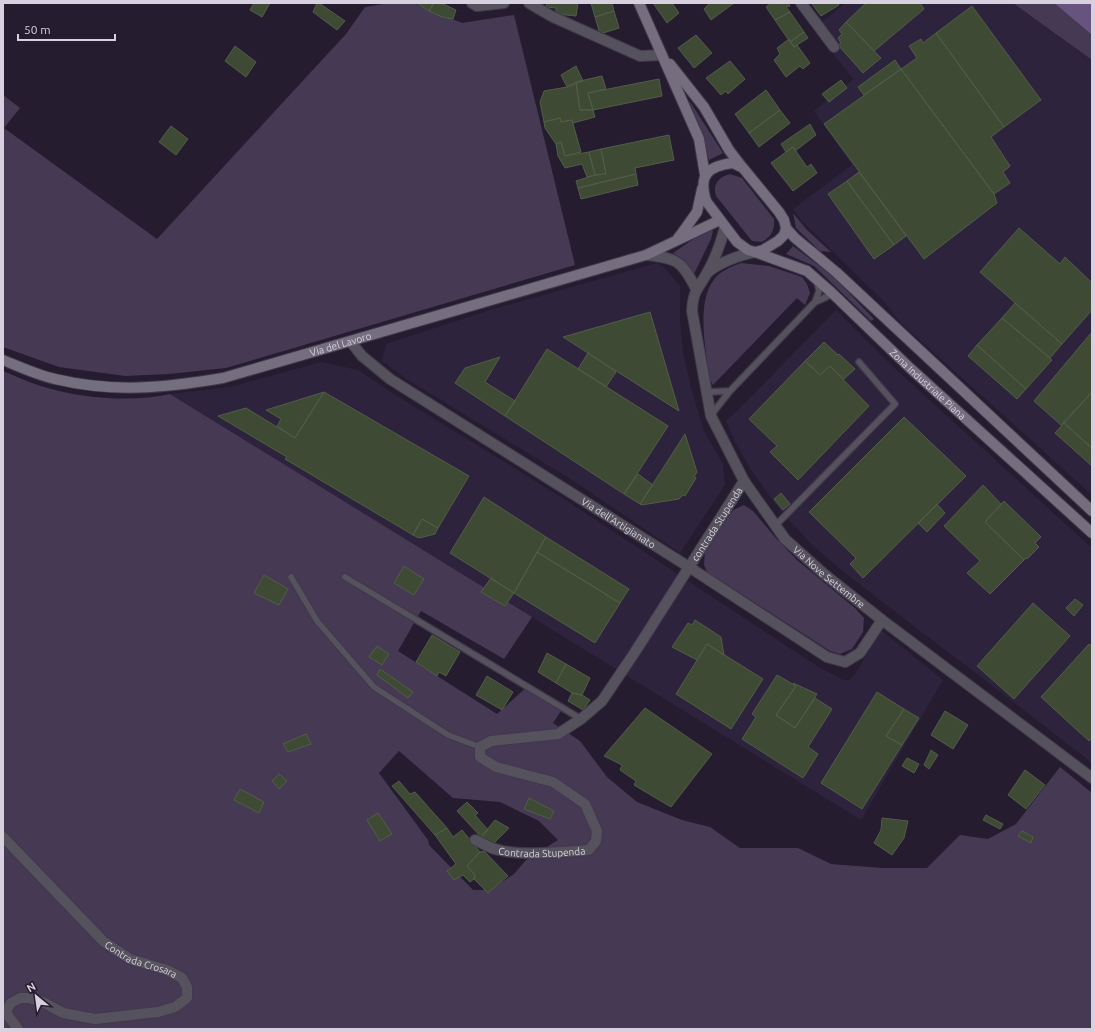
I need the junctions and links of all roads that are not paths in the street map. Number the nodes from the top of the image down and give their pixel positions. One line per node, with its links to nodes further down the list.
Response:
1 (472, 3): 2 (street)
2 (504, 3)
3 (529, 3): 7 (street)
4 (639, 3): 7 (main road)
5 (801, 3): 6 (street)
6 (834, 47)
7 (662, 55): 8 (main road); 9 (main road, Zona Industriale Piana)
8 (744, 168): 9 (main road); 11 (main road)
9 (704, 179): 10 (main road, Zona Industriale Piana); 12 (main road, Via del Lavoro)
10 (723, 224): 12 (main road, Via del Lavoro); 13 (main road, Zona Industriale Piana); 15 (street, Via Nove Settembre)
11 (786, 228): 13 (main road); 27 (main road, Zona Industriale Piana)
12 (672, 244): 14 (main road, Via del Lavoro)
13 (755, 252): 15 (street, Via Nove Settembre); 16 (main road, Zona Industriale Piana)
14 (646, 255): 17 (street); 20 (main road, Via del Lavoro)
15 (708, 272): 17 (street, Via Nove Settembre)
16 (817, 280): 18 (main road, Zona Industriale Piana); 19 (lane)
17 (696, 289): 24 (street, Via Nove Settembre)
18 (833, 294): 19 (lane); 29 (main road, Zona Industriale Piana)
19 (815, 302): 23 (lane)
20 (351, 342): 21 (main road, Via del Lavoro); 30 (street, Via dell'Artigianato)
21 (3, 360)
22 (859, 362): 28 (lane)
23 (730, 391): 24 (lane); 25 (lane)
24 (707, 392): 25 (street, Via Nove Settembre)
25 (711, 416): 26 (street, Via Nove Settembre)
26 (744, 481): 28 (street, Via Nove Settembre); 30 (street, contrada Stupenda)
27 (1092, 511)
28 (775, 526): 33 (street, Via Nove Settembre)
29 (1092, 533)
30 (689, 567): 33 (street, Via dell'Artigianato); 34 (street, Contrada Stupenda)
31 (292, 577): 35 (lane)
32 (345, 577): 34 (lane)
33 (882, 620): 36 (street, Via Nove Settembre)
34 (581, 719): 35 (street, Contrada Stupenda)
35 (480, 748): 37 (street, Contrada Stupenda)
36 (1092, 778)
37 (475, 840)
38 (5, 842): 39 (street, Contrada Crosara)
39 (18, 1029)

